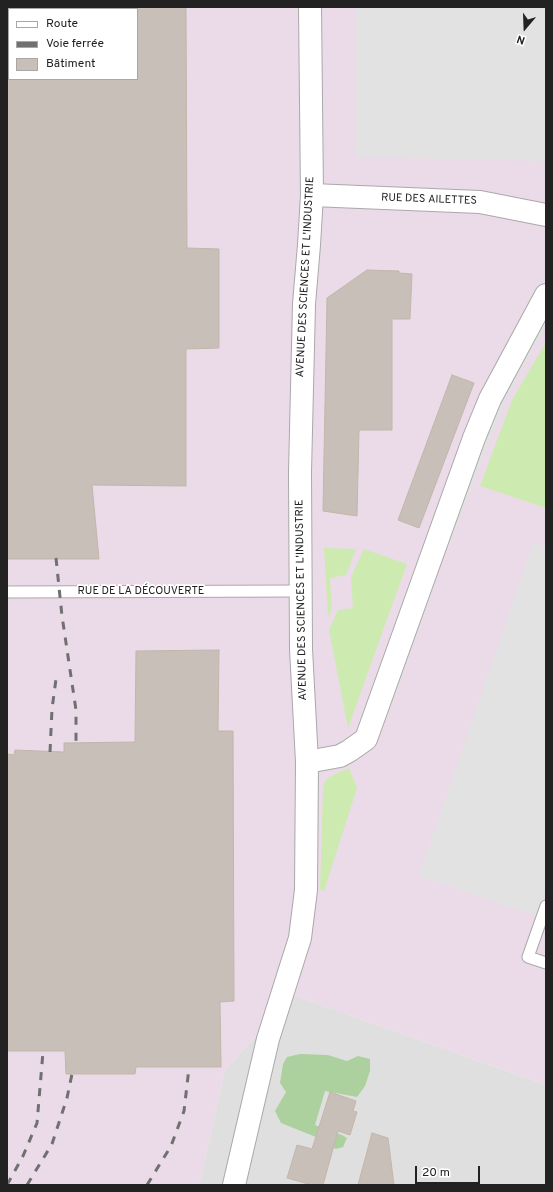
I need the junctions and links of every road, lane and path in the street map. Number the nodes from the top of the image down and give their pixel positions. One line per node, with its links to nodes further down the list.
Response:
1 (310, 7): 2 (street, AVENUE DES SCIENCES ET L'INDUSTRIE)
2 (312, 195): 3 (street, RUE DES AILETTES); 5 (street, AVENUE DES SCIENCES ET L'INDUSTRIE)
3 (546, 215)
4 (546, 295): 7 (street)
5 (301, 591): 6 (lane, RUE DE LA DÉCOUVERTE); 7 (street, AVENUE DES SCIENCES ET L'INDUSTRIE)
6 (7, 592)
7 (308, 762): 10 (street, AVENUE DES SCIENCES ET L'INDUSTRIE)
8 (546, 906): 9 (lane)
9 (546, 963)
10 (234, 1185)

